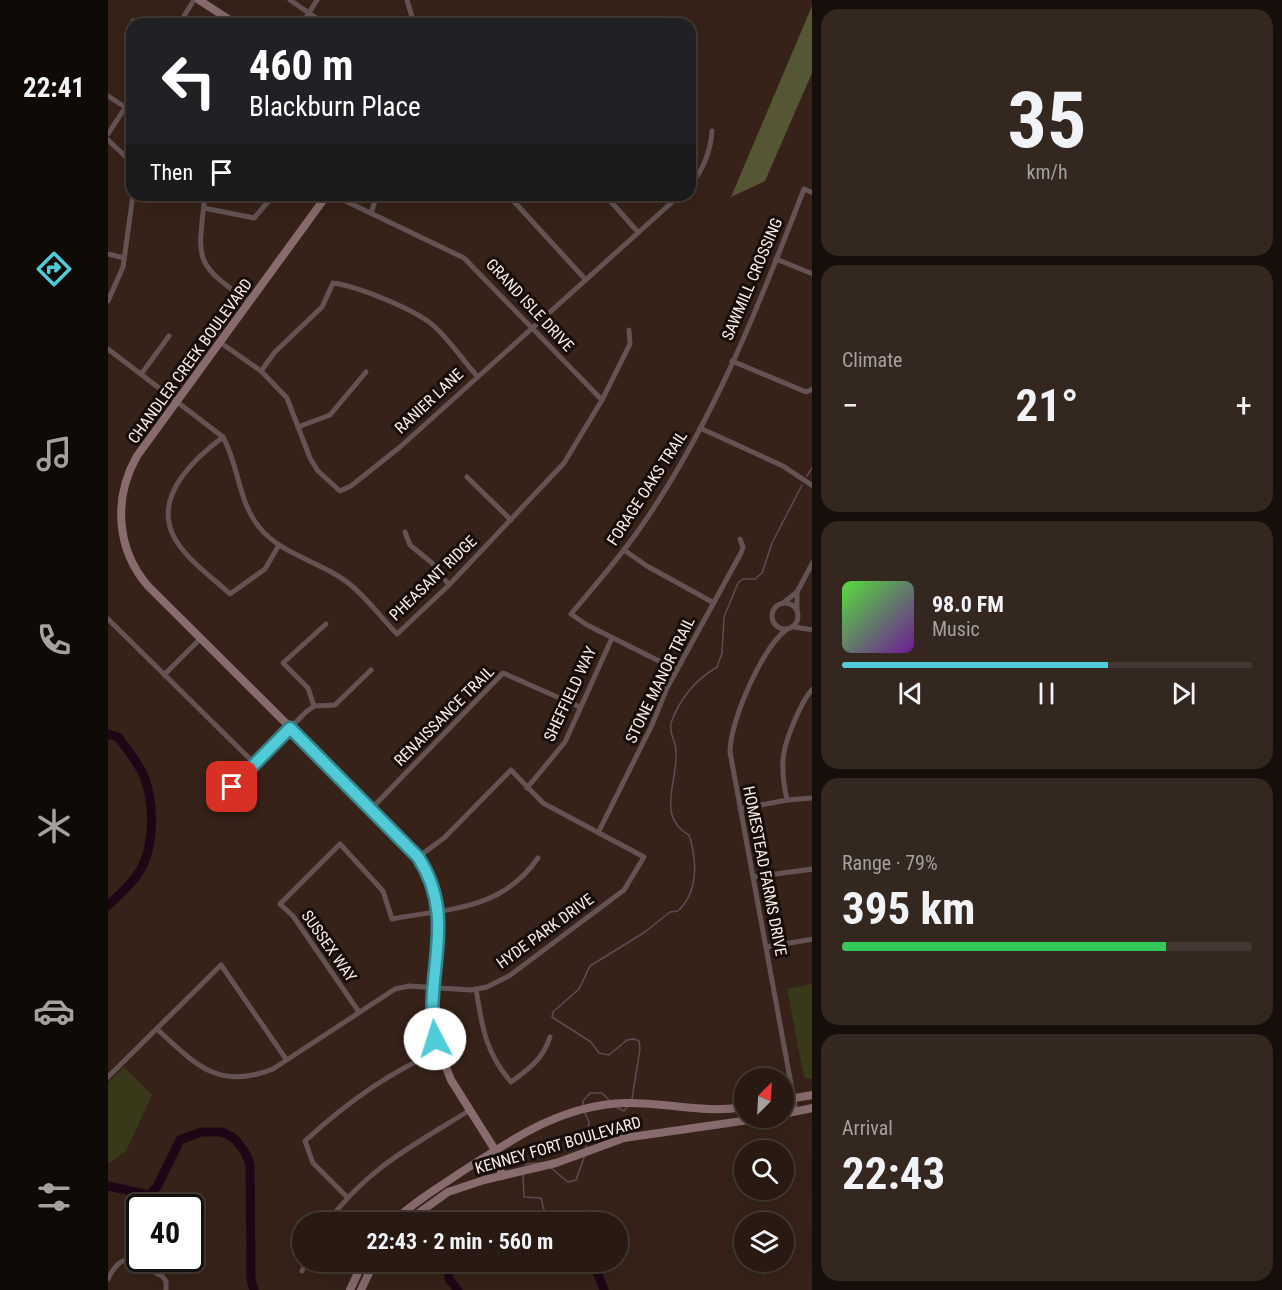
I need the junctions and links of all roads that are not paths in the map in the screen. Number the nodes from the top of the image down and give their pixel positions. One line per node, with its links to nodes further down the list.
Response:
1 (194, 0): 7 (street)
2 (199, 0): 8 (street)
3 (290, 0): 6 (street)
4 (317, 0): 6 (street)
5 (407, 0): 11 (street)
6 (309, 12): 9 (street); 10 (street)
7 (182, 18)
8 (227, 18)
9 (306, 18)
10 (317, 18)
11 (412, 18)
12 (108, 96): 13 (street)
13 (125, 107): 15 (street)
14 (712, 131): 18 (street)
15 (108, 134)
16 (108, 140): 17 (street)
17 (126, 157)
18 (696, 179)
19 (812, 193): 34 (street, SAWMILL CROSSING)
20 (132, 201): 33 (street)
21 (205, 201): 29 (street)
22 (269, 201): 29 (street)
23 (323, 201): 38 (street, CHANDLER CREEK BOULEVARD)
24 (346, 201): 30 (street, GRAND ISLE DRIVE)
25 (375, 201): 30 (street)
26 (514, 201): 36 (street)
27 (610, 201): 31 (street)
28 (673, 201): 31 (street, RANIER LANE)
29 (204, 208): 38 (street)
30 (371, 213): 39 (street, GRAND ISLE DRIVE)
31 (637, 231): 36 (street, RANIER LANE)
32 (108, 254): 33 (street)
33 (124, 258): 37 (street)
34 (776, 259): 35 (street); 44 (street, SAWMILL CROSSING)
35 (812, 274)
36 (585, 279): 39 (street, RANIER LANE)
37 (108, 301)
38 (250, 302): 42 (street, CHANDLER CREEK BOULEVARD)
39 (532, 327): 48 (street, RANIER LANE); 52 (street, GRAND ISLE DRIVE)
40 (629, 330): 52 (street, PHEASANT RIDGE)
41 (169, 336): 47 (street)
42 (221, 342): 45 (street, RANIER LANE); 51 (street, CHANDLER CREEK BOULEVARD)
43 (108, 349): 47 (street, PHEASANT RIDGE)
44 (732, 361): 49 (street, SAWMILL CROSSING); 50 (street)
45 (261, 371): 48 (street); 53 (street, RANIER LANE)
46 (366, 372): 53 (street)
47 (142, 374): 51 (street, PHEASANT RIDGE)
48 (477, 376): 53 (street, RANIER LANE)
49 (720, 388): 54 (street, FORAGE OAKS TRAIL)
50 (812, 389)
51 (178, 400): 55 (street, PHEASANT RIDGE); 75 (street, CHANDLER CREEK BOULEVARD)
52 (602, 400): 58 (street, PHEASANT RIDGE)
53 (298, 427)
54 (700, 428): 57 (street); 62 (street, FORAGE OAKS TRAIL)
55 (224, 437): 61 (street, PHEASANT RIDGE); 61 (street)
56 (467, 477): 58 (street)
57 (812, 485)
58 (511, 520): 64 (street, PHEASANT RIDGE)
59 (405, 532): 64 (street)
60 (740, 539): 66 (street, STONE MANOR TRAIL)
61 (279, 545): 64 (street, PHEASANT RIDGE)
62 (624, 550): 66 (street); 74 (street, FORAGE OAKS TRAIL)
63 (812, 565): 65 (street, HOMESTEAD FARMS DRIVE)
64 (449, 585)
65 (797, 592): 67 (street, HOMESTEAD FARMS DRIVE); 68 (street, HOMESTEAD FARMS DRIVE)
66 (714, 603): 78 (street, STONE MANOR TRAIL)
67 (781, 604): 68 (street); 70 (street, HOMESTEAD FARMS DRIVE)
68 (797, 612): 72 (street, HOMESTEAD FARMS DRIVE); 73 (street)
69 (108, 619): 79 (street)
70 (773, 622): 72 (street); 76 (street, HOMESTEAD FARMS DRIVE)
71 (326, 624): 81 (street)
72 (789, 629): 73 (street); 76 (street, HOMESTEAD FARMS DRIVE)
73 (811, 629)
74 (612, 638): 78 (street, FORAGE OAKS TRAIL); 82 (street, SHEFFIELD WAY)
75 (200, 639): 79 (street); 83 (street, CHANDLER CREEK BOULEVARD)
76 (772, 644): 89 (street, HOMESTEAD FARMS DRIVE)
77 (371, 670): 81 (street)
78 (677, 670): 91 (street, STONE MANOR TRAIL)
79 (164, 675): 84 (street)
80 (812, 691): 88 (street)
81 (314, 706): 83 (street)
82 (580, 707): 85 (street, SHEFFIELD WAY); 90 (street, RENAISSANCE TRAIL)
83 (290, 728): 84 (street); 90 (street, CHANDLER CREEK BOULEVARD)
84 (254, 763): 87 (street)
85 (527, 788): 91 (street, HYDE PARK DRIVE); 92 (street, HYDE PARK DRIVE)
86 (812, 798): 88 (street)
87 (220, 799)
88 (787, 800): 89 (street)
89 (740, 809): 95 (street, HOMESTEAD FARMS DRIVE)
90 (370, 810): 92 (street, CHANDLER CREEK BOULEVARD)
91 (598, 833): 100 (street, HYDE PARK DRIVE)
92 (418, 857): 96 (street, CHANDLER CREEK BOULEVARD)
93 (538, 858): 96 (street)
94 (812, 869): 95 (street)
95 (753, 877): 98 (street, HOMESTEAD FARMS DRIVE)
96 (439, 913): 99 (street, CHANDLER CREEK BOULEVARD); 101 (street, SUSSEX WAY)
97 (812, 939): 98 (street)
98 (766, 947): 106 (street, HOMESTEAD FARMS DRIVE)
99 (434, 987): 100 (street, HYDE PARK DRIVE); 101 (street, HYDE PARK DRIVE); 104 (street, CHANDLER CREEK BOULEVARD)
100 (477, 988): 103 (street)
101 (358, 1012): 105 (street, HYDE PARK DRIVE)
102 (157, 1029): 105 (street, HYDE PARK DRIVE); 105 (street); 107 (street)
103 (550, 1036)
104 (439, 1051): 112 (street, CHANDLER CREEK BOULEVARD); 117 (street)
105 (286, 1059)
106 (788, 1068)
107 (108, 1077)
108 (812, 1095): 109 (street)
109 (794, 1098): 113 (street, HOMESTEAD FARMS DRIVE)
110 (734, 1108): 115 (street, KENNEY FORT BOULEVARD)
111 (812, 1108): 113 (street)
112 (470, 1110): 115 (street, CHANDLER CREEK BOULEVARD); 117 (street)
113 (796, 1112)
114 (734, 1123): 116 (street, KENNEY FORT BOULEVARD)
115 (495, 1150): 116 (street, CHANDLER CREEK BOULEVARD); 119 (street, KENNEY FORT BOULEVARD)
116 (505, 1176): 120 (street, KENNEY FORT BOULEVARD)
117 (346, 1196): 118 (street)
118 (335, 1212)
119 (405, 1212)
120 (420, 1212)
121 (358, 1272): 125 (street)
122 (369, 1272): 126 (street)
123 (108, 1279): 124 (street)
124 (166, 1290)
125 (350, 1290)
126 (361, 1290)

